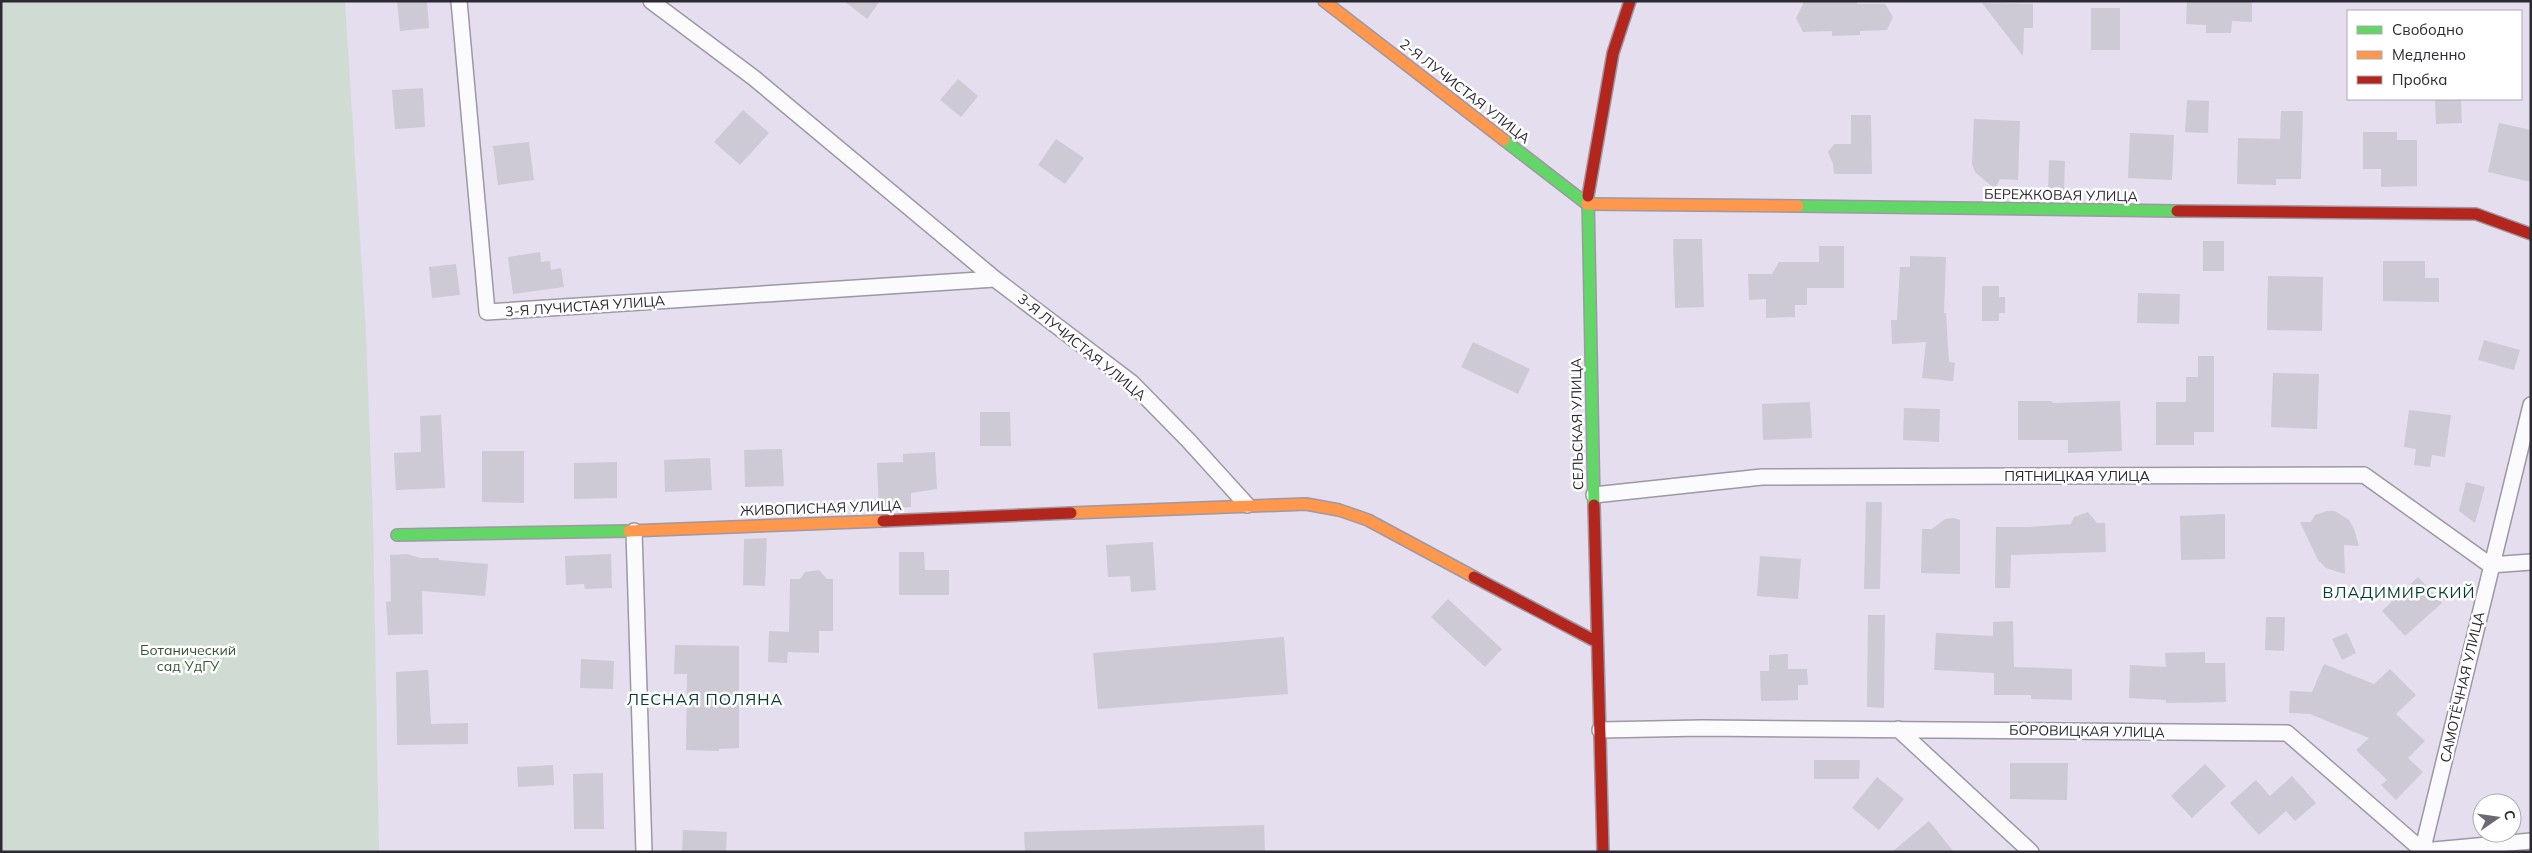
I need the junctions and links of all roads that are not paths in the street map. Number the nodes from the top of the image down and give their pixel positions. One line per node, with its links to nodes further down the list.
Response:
1 (460, 1): 7 (street, 3-Я ЛУЧИСТАЯ УЛИЦА)
2 (651, 1): 7 (street, 3-Я ЛУЧИСТАЯ УЛИЦА)
3 (1324, 1): 5 (street, 2-Я ЛУЧИСТАЯ УЛИЦА)
4 (1630, 1): 5 (street, СЕЛЬСКАЯ УЛИЦА)
5 (1587, 204): 6 (street, БЕРЕЖКОВАЯ УЛИЦА); 9 (street, СЕЛЬСКАЯ УЛИЦА)
6 (2531, 234)
7 (996, 279): 10 (street, 3-Я ЛУЧИСТАЯ УЛИЦА)
8 (2531, 405): 14 (street, САМОТЁЧНАЯ УЛИЦА)
9 (1594, 495): 14 (street, ПЯТНИЦКАЯ УЛИЦА); 15 (street, СЕЛЬСКАЯ УЛИЦА)
10 (1247, 506): 11 (street, ЖИВОПИСНАЯ УЛИЦА); 15 (street, ЖИВОПИСНАЯ УЛИЦА)
11 (634, 531): 12 (street, ЖИВОПИСНАЯ УЛИЦА); 20 (street)
12 (397, 535)
13 (2531, 562): 14 (street)
14 (2490, 565): 19 (street, САМОТЁЧНАЯ УЛИЦА)
15 (1597, 642): 17 (street, СЕЛЬСКАЯ УЛИЦА)
16 (1898, 729): 17 (street, БОРОВИЦКАЯ УЛИЦА); 19 (street, БОРОВИЦКАЯ УЛИЦА); 22 (street)
17 (1600, 730): 21 (street, СЕЛЬСКАЯ УЛИЦА)
18 (2531, 841): 19 (street)
19 (2423, 851)
20 (644, 852)
21 (1603, 852)
22 (2031, 852)

